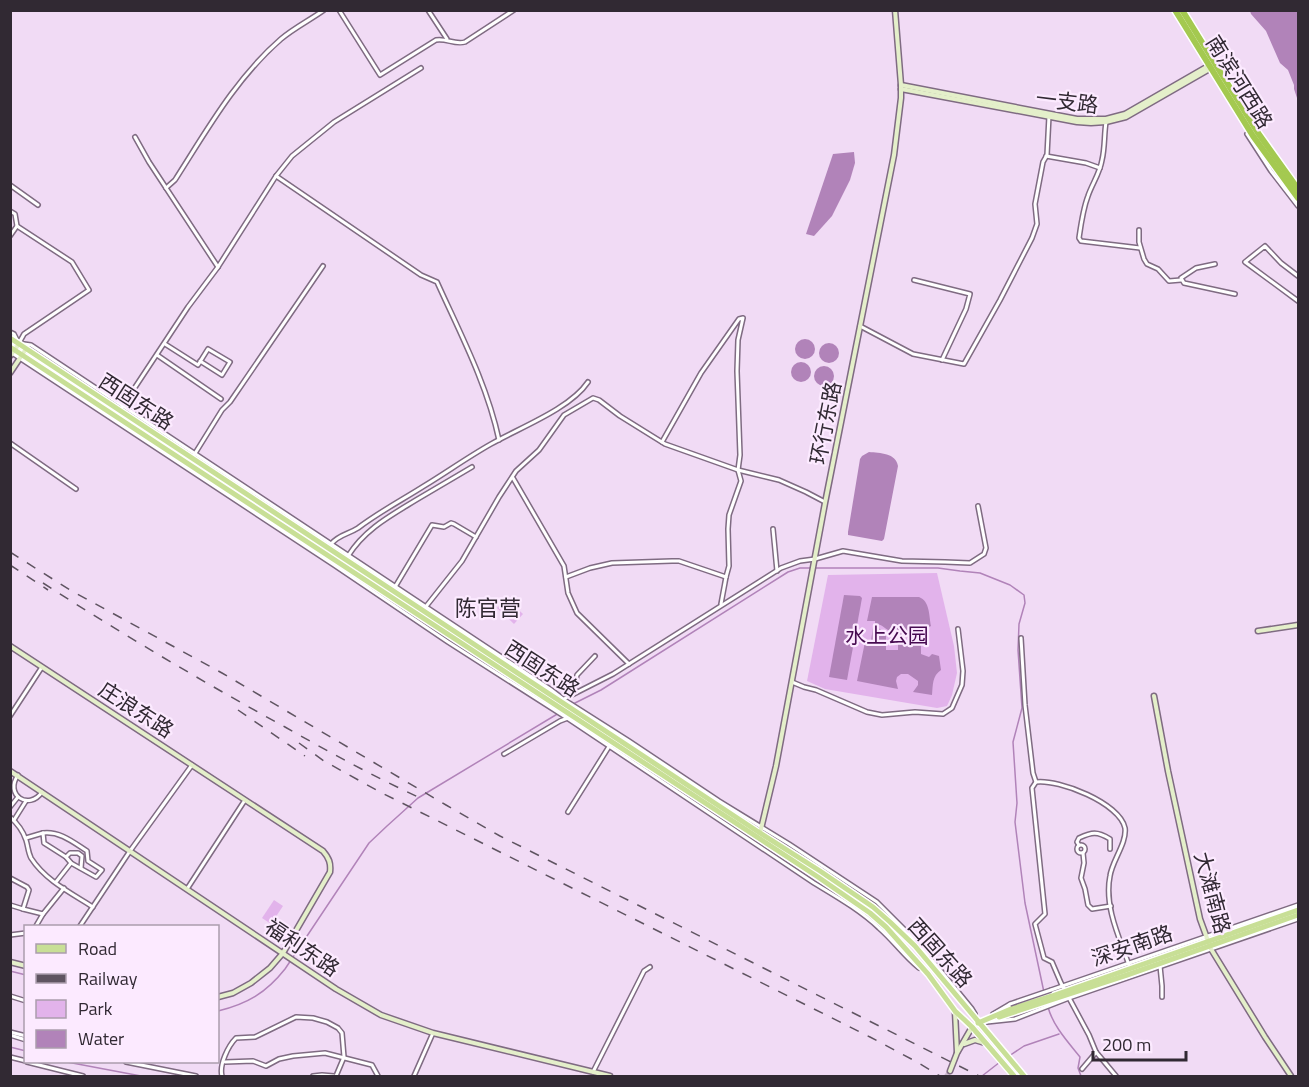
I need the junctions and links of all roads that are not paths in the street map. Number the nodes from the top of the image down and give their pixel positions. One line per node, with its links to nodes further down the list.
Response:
1 (324, 10): 20 (street)
2 (339, 10): 8 (street)
3 (428, 10): 8 (street)
4 (514, 10): 8 (street)
5 (895, 10): 11 (street, 环行东路)
6 (1175, 10): 9 (highway, 南滨河西路)
7 (1182, 10): 9 (highway, 南滨河西路)
8 (448, 41)
9 (1213, 65): 11 (street, 一支路); 13 (street, 一支路); 21 (highway, 南滨河西路); 22 (highway, 南滨河西路)
10 (421, 68): 18 (street)
11 (901, 87): 12 (street, 一支路); 38 (street, 环行东路)
12 (1048, 116): 13 (street, 一支路); 16 (street)
13 (1106, 122): 17 (street)
14 (1247, 134): 24 (street)
15 (135, 137): 20 (street)
16 (1046, 156): 17 (street); 46 (street)
17 (1100, 168): 29 (street)
18 (276, 176): 32 (street); 53 (street)
19 (10, 185): 23 (street)
20 (166, 188): 32 (street)
21 (1299, 189)
22 (1299, 198)
23 (39, 205)
24 (1299, 206)
25 (10, 211): 26 (street)
26 (17, 226): 28 (street); 41 (street)
27 (1139, 230): 29 (street)
28 (10, 236)
29 (1140, 248): 35 (street)
30 (1215, 264): 35 (street)
31 (323, 266): 56 (street)
32 (218, 267): 42 (street)
33 (1299, 276): 37 (street)
34 (914, 280): 46 (street)
35 (1182, 280): 36 (street)
36 (1235, 294)
37 (1299, 301)
38 (860, 326): 46 (street); 61 (street, 环行东路)
39 (10, 332): 41 (street)
40 (11, 339): 41 (main road, 西固东路)
41 (19, 344): 43 (street); 44 (main road, 西固东路); 51 (street)
42 (164, 344): 45 (street); 47 (street)
43 (12, 352): 44 (main road, 西固东路)
44 (23, 354): 48 (street); 52 (main road, 西固东路); 85 (street)
45 (157, 355): 50 (street); 51 (street)
46 (942, 360)
47 (200, 361): 47 (street)
48 (10, 373)
49 (588, 382): 53 (street)
50 (221, 399)
51 (121, 408): 52 (main road, 西固东路); 56 (main road, 西固东路)
52 (111, 409): 85 (main road, 西固东路)
53 (499, 440): 65 (street)
54 (662, 442): 58 (street); 58 (street); 59 (street)
55 (10, 443): 60 (street)
56 (193, 456): 65 (main road, 西固东路)
57 (472, 467): 66 (street)
58 (738, 470): 61 (street); 70 (street)
59 (512, 477): 64 (street); 69 (street)
60 (76, 489)
61 (825, 503): 67 (street, 环行东路)
62 (978, 506): 67 (street)
63 (773, 529): 68 (street)
64 (476, 537): 71 (street); 73 (street)
65 (329, 546): 66 (main road, 西固东路)
66 (347, 558): 71 (street); 73 (main road, 西固东路)
67 (815, 560): 68 (street); 82 (street, 环行东路)
68 (777, 571): 80 (street)
69 (566, 576): 70 (street); 80 (street)
70 (726, 577): 72 (street)
71 (395, 587): 73 (street)
72 (721, 603)
73 (424, 609): 85 (main road, 西固东路)
74 (1299, 625): 76 (street)
75 (958, 629): 82 (street)
76 (1258, 631)
77 (1021, 638): 93 (street)
78 (10, 646): 81 (street, 庄浪东路)
79 (595, 656): 83 (street)
80 (629, 664): 83 (street)
81 (42, 667): 87 (street); 90 (street, 庄浪东路)
82 (792, 682): 102 (street, 环行东路)
83 (573, 694): 85 (street)
84 (1154, 696): 124 (street, 大滩南路)
85 (559, 704): 86 (main road, 西固东路); 86 (street)
86 (572, 714): 88 (main road, 西固东路); 89 (street); 102 (street)
87 (10, 716)
88 (612, 742): 99 (street); 102 (street); 102 (main road, 西固东路)
89 (504, 754)
90 (192, 765): 96 (street, 庄浪东路); 106 (street)
91 (10, 771): 92 (street, 福利东路)
92 (18, 776): 94 (street, 福利东路); 95 (street)
93 (1036, 783): 116 (street); 129 (street)
94 (42, 792): 97 (street); 106 (street, 福利东路)
95 (18, 797): 97 (street); 98 (street)
96 (245, 800): 114 (street); 125 (street, 庄浪东路)
97 (26, 801): 100 (street)
98 (10, 807)
99 (568, 812)
100 (12, 818): 103 (street)
101 (43, 833): 103 (street); 104 (street); 108 (street)
102 (758, 835): 133 (main road, 西固东路); 135 (main road, 西固东路)
103 (25, 838): 112 (street)
104 (82, 847): 107 (street); 110 (street)
105 (1110, 849): 116 (street)
106 (130, 851): 114 (street, 福利东路); 117 (street)
107 (78, 853): 108 (street); 110 (street)
108 (66, 857): 109 (street)
109 (71, 863): 110 (street); 112 (street)
110 (81, 868)
111 (10, 879): 119 (street)
112 (56, 882): 113 (street)
113 (64, 888): 117 (street); 120 (street)
114 (187, 889): 125 (street, 福利东路)
115 (10, 905): 119 (street)
116 (1110, 906): 126 (street)
117 (93, 907): 123 (street)
118 (1299, 908): 124 (main road, 深安南路)
119 (24, 909): 120 (street)
120 (44, 914): 122 (street)
121 (1299, 917): 124 (main road, 深安南路)
122 (37, 925)
123 (81, 925)
124 (1209, 943): 126 (street, 深安南路); 127 (main road, 深安南路); 129 (main road, 深安南路); 160 (street, 大滩南路)
125 (284, 954): 130 (street, 庄浪东路); 137 (street, 福利东路)
126 (1129, 965): 129 (street, 深安南路)
127 (1160, 965): 129 (main road, 深安南路); 131 (street)
128 (650, 967): 148 (street)
129 (1067, 993): 132 (main road, 深安南路); 132 (street, 深安南路); 140 (street)
130 (219, 997)
131 (1162, 997)
132 (1052, 998): 134 (main road, 深安南路); 134 (street, 深安南路, bridge)
133 (955, 1011): 136 (main road, 西固东路); 141 (street)
134 (1012, 1011): 135 (main road, 深安南路); 135 (street, 深安南路)
135 (979, 1023): 136 (main road); 158 (main road, 西固东路)
136 (972, 1027): 138 (street); 139 (main road, 西固东路)
137 (433, 1033): 148 (street, 福利东路); 155 (street)
138 (963, 1044): 139 (street); 141 (street)
139 (988, 1046): 157 (main road, 西固东路)
140 (1096, 1052): 146 (street); 159 (street)
141 (957, 1053): 147 (street)
142 (344, 1057): 143 (street); 143 (street); 153 (street); 154 (street)
143 (224, 1062): 151 (street)
144 (33, 1063): 149 (street)
145 (131, 1063): 150 (street)
146 (1082, 1069)
147 (950, 1071)
148 (593, 1072): 156 (street, 福利东路)
149 (84, 1077)
150 (196, 1077)
151 (222, 1077)
152 (313, 1077): 153 (street)
153 (335, 1077)
154 (378, 1077)
155 (414, 1077)
156 (610, 1077)
157 (1014, 1077)
158 (1024, 1077)
159 (1116, 1077)
160 (1291, 1077)

